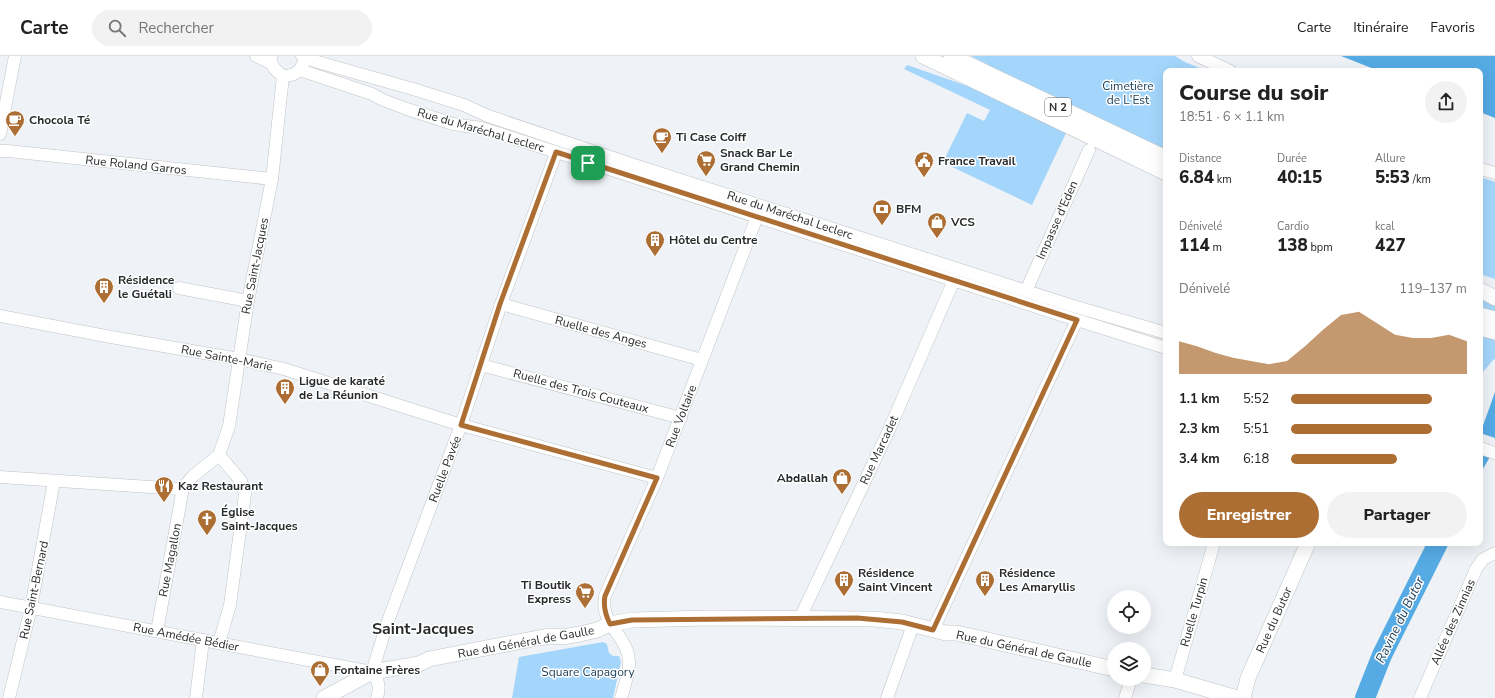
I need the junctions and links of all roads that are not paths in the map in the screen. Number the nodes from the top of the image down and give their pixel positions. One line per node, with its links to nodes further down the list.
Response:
1 (15, 56): 11 (street)
2 (256, 56): 7 (street)
3 (302, 56): 9 (street, Rue du Maréchal Leclerc); 20 (street, Rue du Maréchal Leclerc)
4 (923, 56): 17 (main road, N 2)
5 (951, 56): 15 (main road, N 2)
6 (1198, 56): 8 (street)
7 (271, 59): 10 (street)
8 (1224, 68)
9 (300, 70): 10 (street); 14 (street, Rue du Maréchal Leclerc)
10 (283, 76): 19 (street, Rue Saint-Jacques)
11 (0, 134)
12 (1089, 150): 25 (street, Impasse d'Eden)
13 (0, 151): 19 (street, Rue Roland Garros)
14 (556, 152): 20 (street, Rue du Maréchal Leclerc); 29 (street, Ruelle Pavée)
15 (1163, 157)
16 (1483, 170): 18 (street)
17 (1163, 172)
18 (1495, 174)
19 (272, 179): 28 (street, Rue Saint-Jacques)
20 (759, 211): 21 (street, Rue du Maréchal Leclerc); 25 (street, Rue du Maréchal Leclerc); 39 (street, Rue Voltaire)
21 (954, 280): 33 (street, Rue du Maréchal Leclerc); 55 (street, Rue Marcadet)
22 (179, 288): 28 (street)
23 (1495, 288): 24 (street)
24 (1483, 290)
25 (1026, 291): 35 (street, Rue du Maréchal Leclerc)
26 (1483, 292): 27 (main road)
27 (1495, 298)
28 (248, 301): 38 (street, Rue Saint-Jacques)
29 (500, 304): 39 (street, Ruelle des Anges); 40 (street, Ruelle Pavée)
30 (0, 316): 38 (street, Rue Sainte-Marie)
31 (1483, 316): 32 (main road)
32 (1495, 318)
33 (1077, 320): 37 (street, Rue du Maréchal Leclerc); 58 (street)
34 (1483, 329): 36 (main road)
35 (1163, 332)
36 (1495, 332)
37 (1163, 347)
38 (239, 358): 42 (street, Rue Sainte-Marie); 45 (street, Rue Saint-Jacques)
39 (702, 360): 41 (street, Rue Voltaire)
40 (481, 365): 41 (street, Ruelle des Trois Couteaux); 42 (street, Ruelle Pavée)
41 (681, 418): 47 (street, Rue Voltaire)
42 (461, 425): 47 (street, Rue Sainte-Marie); 63 (street, Ruelle Pavée)
43 (1483, 449): 44 (street)
44 (1495, 453)
45 (219, 455): 49 (street); 61 (street)
46 (0, 477): 48 (street)
47 (657, 478): 56 (street, Rue Voltaire)
48 (54, 480): 49 (street); 54 (street, Rue Saint-Bernard)
49 (181, 488): 59 (street, Rue Magallon)
50 (1213, 546): 65 (street, Ruelle Turpin)
51 (1307, 546): 75 (main road, Rue du Butor)
52 (1495, 553): 76 (street, Allée des Zinnias)
53 (0, 602): 54 (street, Rue Amédée Bédier)
54 (32, 608): 59 (street, Rue Amédée Bédier); 67 (street, Rue Saint-Bernard)
55 (800, 618): 56 (main road, Rue du Général de Gaulle); 57 (main road, Rue du Général de Gaulle)
56 (610, 624): 63 (main road, Rue du Général de Gaulle); 71 (street, Rue Voltaire)
57 (914, 625): 58 (main road, Rue du Général de Gaulle); 72 (street)
58 (933, 630): 62 (main road, Rue du Général de Gaulle)
59 (157, 631): 60 (street, Rue Amédée Bédier)
60 (203, 640): 61 (street, Rue Amédée Bédier); 68 (street)
61 (219, 643): 63 (street, Rue Amédée Bédier)
62 (1107, 667)
63 (372, 672): 69 (main road, Rue du Général de Gaulle); 70 (street)
64 (1151, 676): 65 (main road)
65 (1175, 680): 74 (main road)
66 (1129, 686): 73 (street)
67 (9, 698)
68 (196, 698)
69 (324, 698)
70 (377, 698)
71 (621, 698)
72 (887, 698)
73 (1125, 698)
74 (1237, 698)
75 (1243, 698)
76 (1420, 698)

